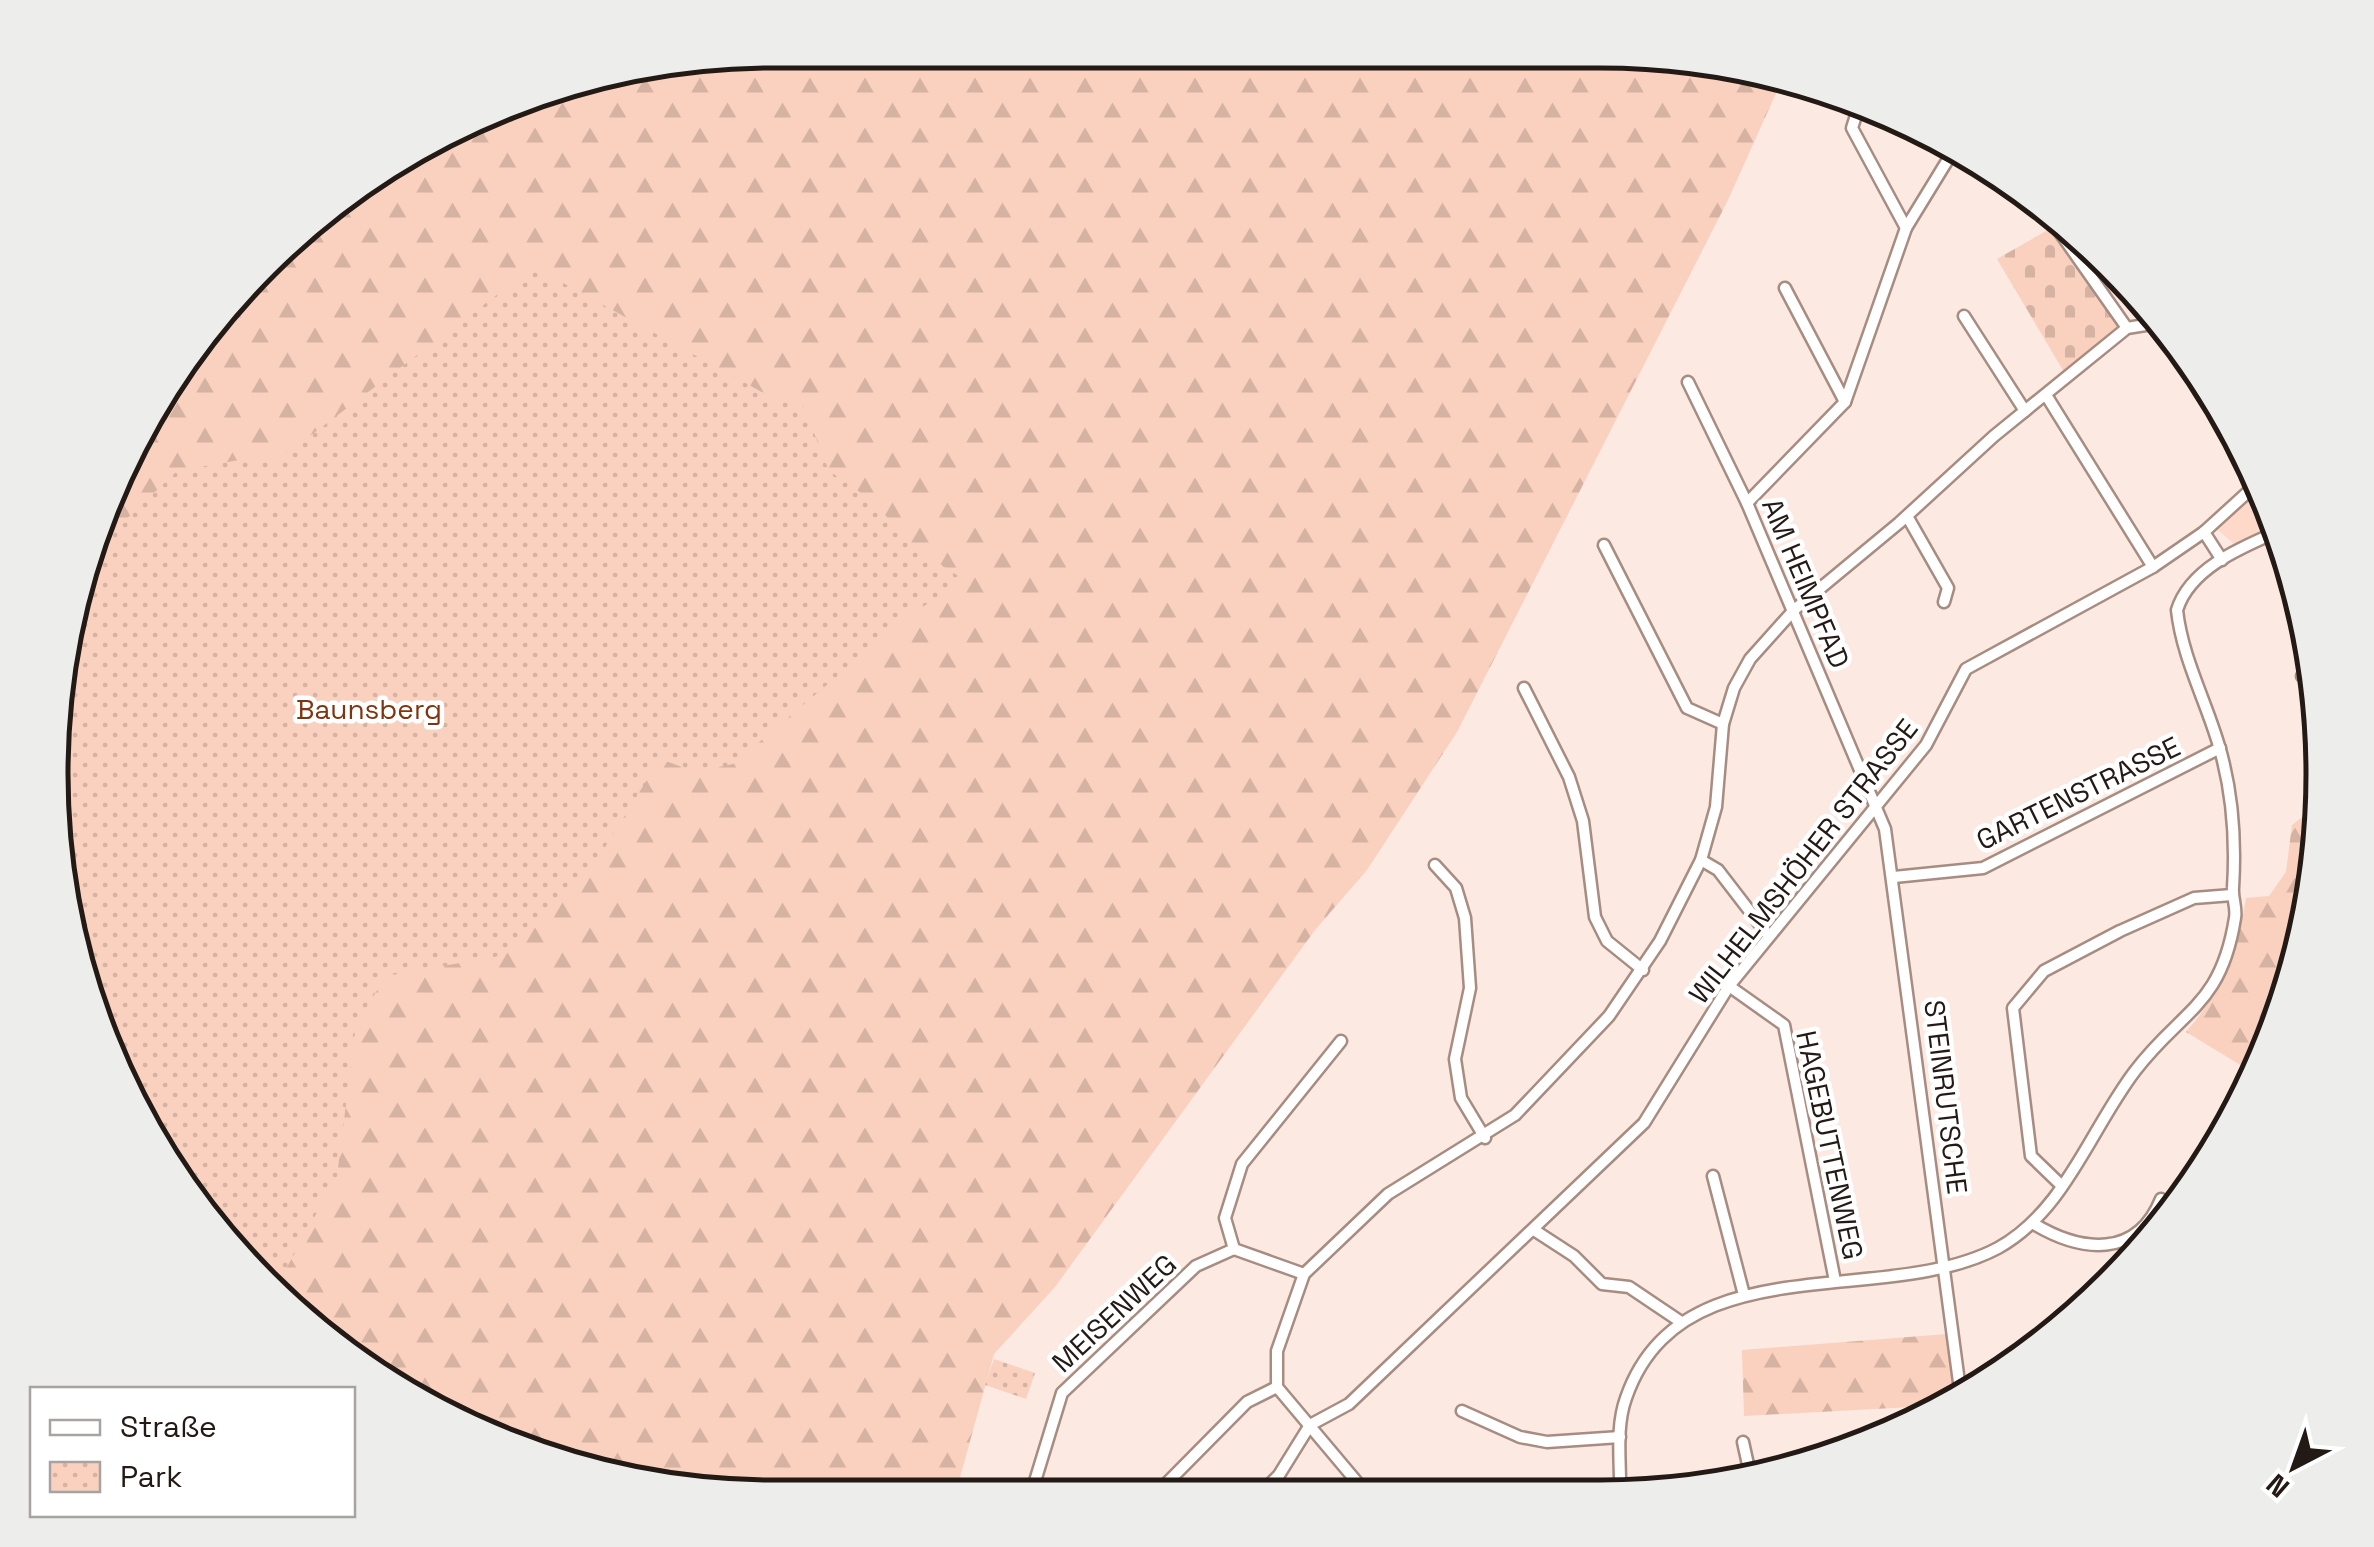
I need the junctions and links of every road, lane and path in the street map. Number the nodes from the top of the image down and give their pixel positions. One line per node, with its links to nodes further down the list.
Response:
1 (1856, 116): 3 (street)
2 (1949, 159): 3 (street)
3 (1906, 228): 11 (street)
4 (2069, 246): 8 (street)
5 (1786, 288): 11 (street)
6 (1964, 316): 12 (street)
7 (2145, 325): 8 (street)
8 (2127, 328): 10 (street)
9 (1688, 382): 14 (street, AM HEIMPFAD)
10 (2046, 395): 12 (street); 20 (street)
11 (1845, 402): 14 (street)
12 (2025, 410): 15 (street)
13 (2248, 491): 16 (street, WILHELMSHÖHER STRASSE)
14 (1748, 503): 22 (street, AM HEIMPFAD)
15 (1907, 516): 21 (street); 22 (street)
16 (2204, 532): 19 (street); 20 (street, WILHELMSHÖHER STRASSE)
17 (2266, 537): 19 (street)
18 (1604, 545): 24 (street)
19 (2222, 560): 25 (street)
20 (2154, 567): 26 (street, WILHELMSHÖHER STRASSE)
21 (1944, 602)
22 (1794, 610): 24 (street); 26 (street, AM HEIMPFAD)
23 (1524, 688): 32 (street)
24 (1723, 724): 27 (street)
25 (2220, 748): 29 (street, GARTENSTRASSE); 30 (street)
26 (1874, 805): 29 (street, STEINRUTSCHE); 31 (street, WILHELMSHÖHER STRASSE)
27 (1701, 860): 31 (street); 32 (street)
28 (1435, 866): 35 (street)
29 (1894, 877): 44 (street, STEINRUTSCHE)
30 (2232, 895): 37 (street); 37 (street)
31 (1768, 935): 33 (street, WILHELMSHÖHER STRASSE)
32 (1643, 970): 35 (street)
33 (1729, 986): 41 (street, WILHELMSHÖHER STRASSE); 46 (street, HAGEBUTTENWEG)
34 (1342, 1041): 43 (street)
35 (1485, 1138): 45 (street)
36 (1713, 1176): 47 (street)
37 (2062, 1186): 40 (street)
38 (2160, 1199): 39 (street)
39 (2156, 1209)
40 (2034, 1224): 42 (street); 44 (street)
41 (1534, 1230): 48 (street); 52 (street, WILHELMSHÖHER STRASSE)
42 (2138, 1231)
43 (1234, 1249): 45 (street); 57 (street, MEISENWEG)
44 (1945, 1270): 46 (street); 49 (street, STEINRUTSCHE)
45 (1304, 1274): 50 (street)
46 (1835, 1281): 47 (street)
47 (1744, 1295): 48 (street)
48 (1681, 1322): 53 (street)
49 (1959, 1382)
50 (1277, 1387): 52 (street); 58 (street)
51 (1462, 1411): 53 (street)
52 (1310, 1425): 59 (street, WILHELMSHÖHER STRASSE); 60 (street)
53 (1620, 1437): 56 (street)
54 (1743, 1442): 55 (street)
55 (1748, 1464)
56 (1620, 1479)
57 (1035, 1480)
58 (1170, 1480)
59 (1274, 1480)
60 (1355, 1480)

